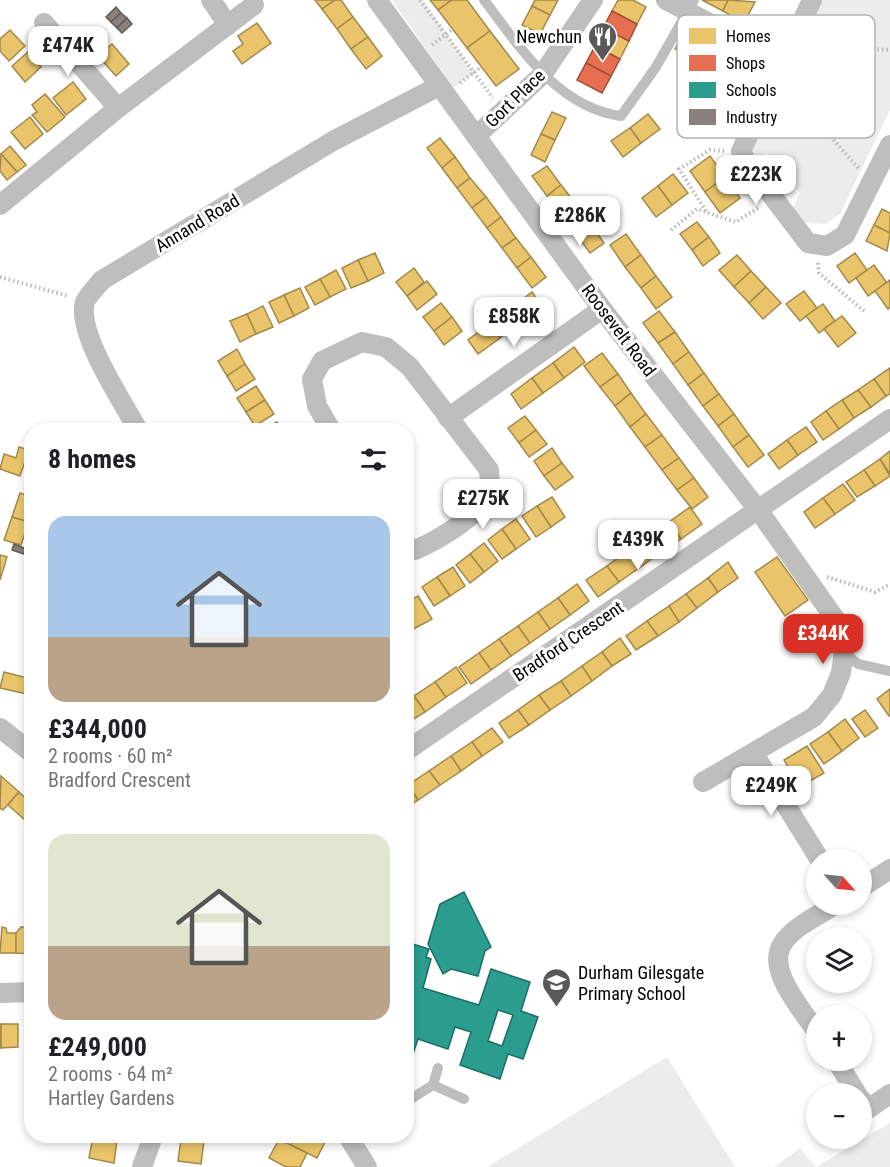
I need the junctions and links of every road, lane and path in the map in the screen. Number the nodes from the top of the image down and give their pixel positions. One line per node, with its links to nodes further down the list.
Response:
1 (211, 0): 13 (street)
2 (377, 0): 21 (street, Roosevelt Road)
3 (420, 0): 16 (path)
4 (484, 0): 24 (lane)
5 (592, 0): 24 (street, Gort Place)
6 (666, 0): 9 (street)
7 (812, 0): 11 (street)
8 (254, 5): 13 (street)
9 (691, 6): 10 (street)
10 (706, 15)
11 (805, 15)
12 (44, 23): 19 (street)
13 (228, 25): 26 (street)
14 (453, 30): 16 (path)
15 (677, 30): 24 (lane)
16 (445, 35): 21 (path); 23 (path)
17 (89, 36): 19 (street)
18 (890, 50): 20 (path)
19 (70, 51): 26 (street)
20 (875, 52)
21 (417, 55): 25 (street, Roosevelt Road)
22 (481, 67): 23 (path)
23 (474, 73): 25 (path); 27 (path)
24 (542, 75): 27 (street, Gort Place)
25 (442, 90): 28 (street, Roosevelt Road); 40 (street, Annand Road)
26 (118, 108): 35 (street)
27 (503, 111): 28 (street, Gort Place)
28 (476, 136): 41 (street, Roosevelt Road)
29 (747, 138): 32 (street)
30 (838, 138): 33 (path)
31 (890, 145): 33 (street)
32 (741, 152): 34 (street); 36 (path)
33 (871, 184): 38 (street)
34 (773, 198): 36 (path); 38 (street)
35 (0, 205)
36 (706, 212): 37 (path)
37 (670, 230)
38 (816, 244): 42 (path)
39 (0, 277): 40 (path)
40 (86, 301): 45 (street)
41 (602, 309): 43 (street); 47 (street, Roosevelt Road)
42 (864, 311)
43 (448, 418): 46 (street); 48 (street)
44 (890, 419): 47 (street, Bradford Crescent)
45 (134, 423)
46 (327, 423)
47 (759, 511): 49 (street); 54 (street, Bradford Crescent)
48 (414, 550)
49 (809, 579): 50 (path); 51 (street)
50 (890, 584)
51 (844, 652): 52 (lane); 56 (street)
52 (890, 671)
53 (0, 728): 55 (street)
54 (414, 746)
55 (24, 747)
56 (754, 754): 57 (street); 58 (street)
57 (703, 782)
58 (813, 849)
59 (890, 869): 60 (street)
60 (872, 881)
61 (819, 915): 64 (street)
62 (0, 993): 63 (street)
63 (24, 993)
64 (806, 1016)
65 (438, 1068): 66 (lane)
66 (433, 1085): 68 (lane); 69 (lane)
67 (890, 1094): 70 (street)
68 (414, 1097)
69 (464, 1099)
70 (872, 1106)
71 (151, 1143): 74 (street)
72 (351, 1143): 73 (street)
73 (360, 1165)
74 (142, 1167)

